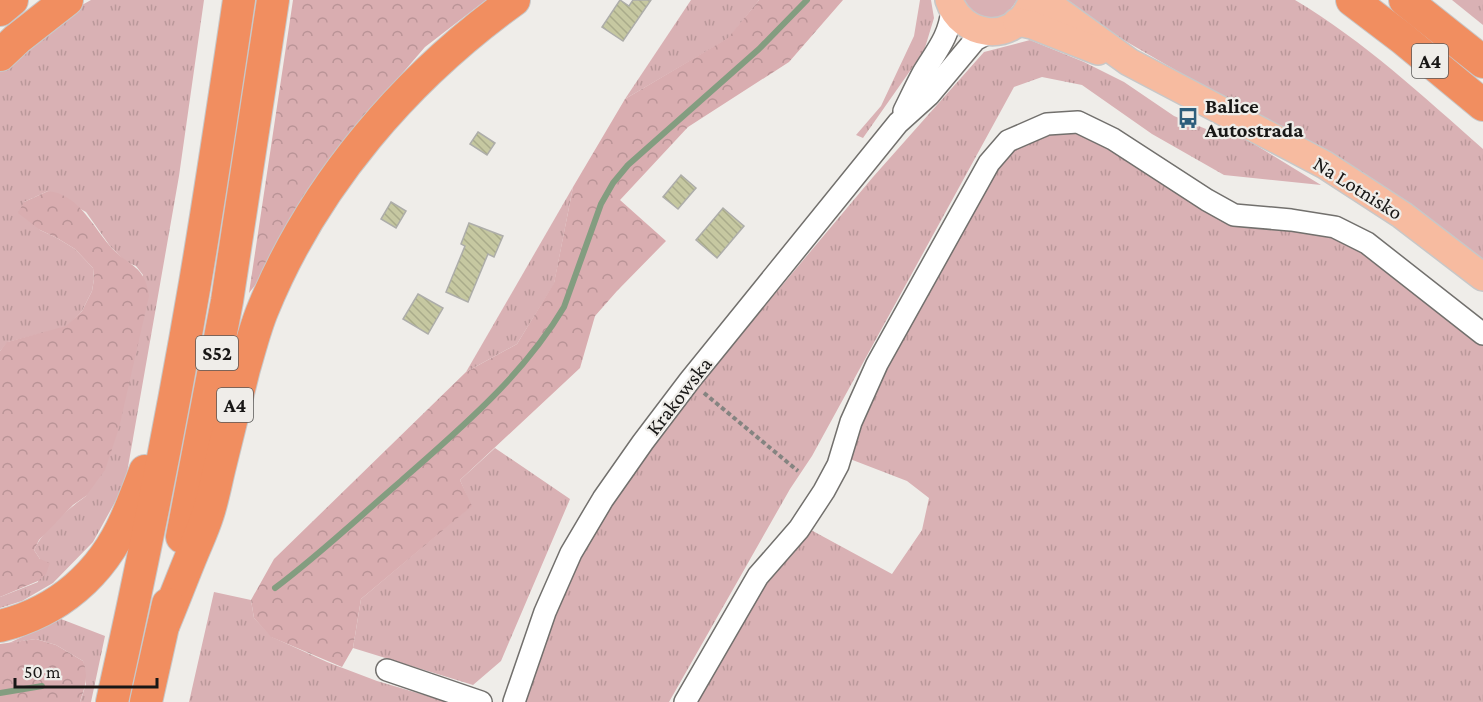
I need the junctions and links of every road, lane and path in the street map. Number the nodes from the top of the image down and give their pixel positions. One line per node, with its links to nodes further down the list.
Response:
1 (12, 0): 12 (highway)
2 (67, 0): 15 (highway)
3 (239, 0): 23 (highway, S52)
4 (273, 0): 25 (highway, S52)
5 (514, 0): 25 (highway, A4)
6 (1032, 0): 13 (main road)
7 (1043, 0): 16 (main road, Na Lotnisko)
8 (1342, 0): 11 (highway, A4)
9 (1405, 0): 17 (highway, A4)
10 (951, 5): 14 (main road); 19 (street, Krakowska)
11 (1364, 9): 18 (highway, A4)
12 (0, 10)
13 (1017, 22): 14 (main road); 16 (main road, Na Lotnisko)
14 (990, 32): 19 (street, Krakowska)
15 (0, 55)
16 (1129, 62): 20 (main road, Na Lotnisko)
17 (1483, 62)
18 (1483, 105)
19 (898, 123): 22 (street, Krakowska)
20 (1483, 276)
21 (1483, 334): 32 (street)
22 (690, 380): 24 (path); 31 (street, Krakowska)
23 (173, 404): 26 (highway); 28 (highway)
24 (798, 471)
25 (164, 624): 29 (highway, A4)
26 (0, 626)
27 (387, 670): 30 (street)
28 (112, 702)
29 (146, 702)
30 (481, 702)
31 (514, 702)
32 (685, 702)

